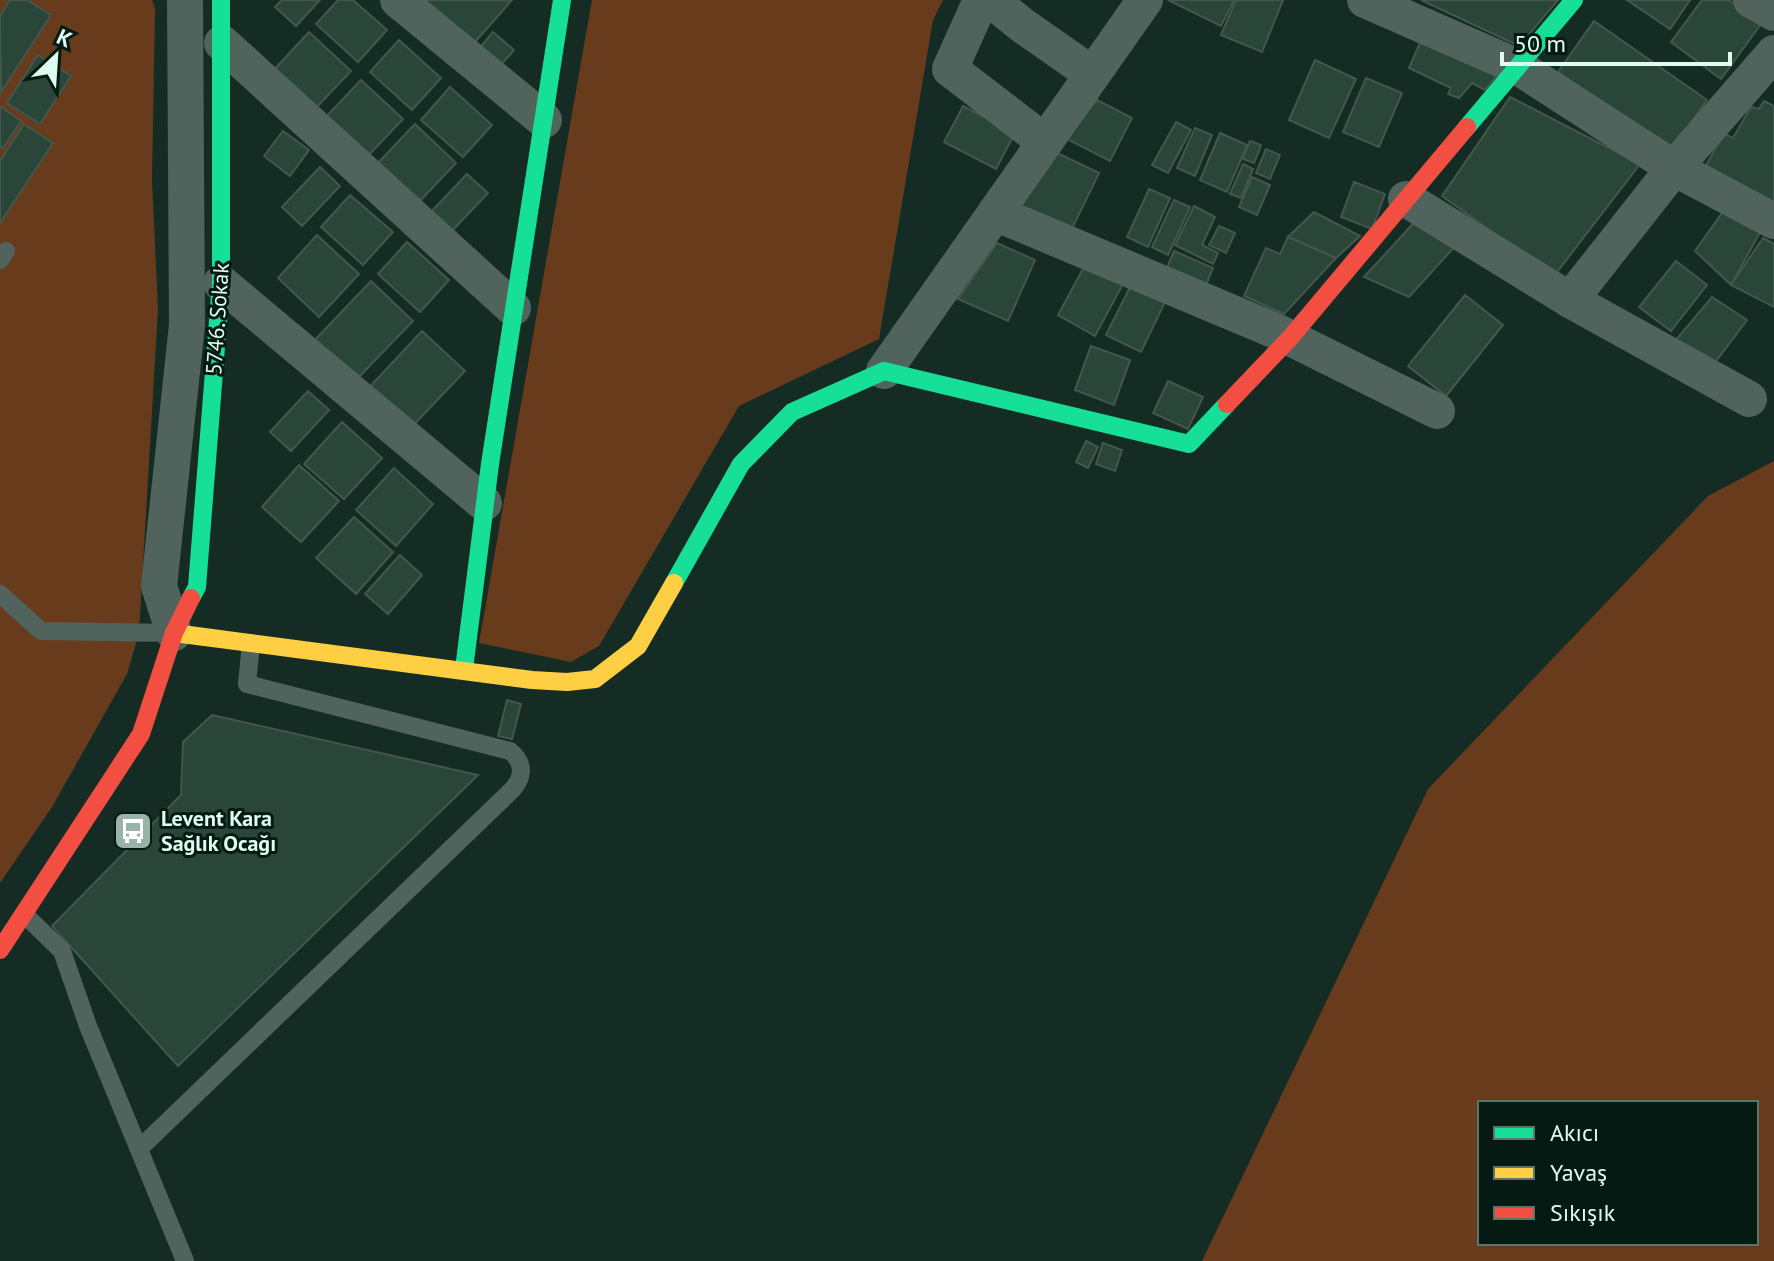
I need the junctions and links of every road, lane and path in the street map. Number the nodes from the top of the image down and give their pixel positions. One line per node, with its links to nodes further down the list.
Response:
1 (185, 0): 31 (street, 5746. Sokak)
2 (221, 0): 12 (street, 5746. Sokak)
3 (398, 0): 16 (street)
4 (562, 0): 16 (street)
5 (981, 0): 17 (street)
6 (991, 0): 15 (street)
7 (1145, 0): 15 (street)
8 (1365, 0): 14 (street)
9 (1574, 0): 14 (street)
10 (1751, 0): 11 (street)
11 (1774, 13)
12 (222, 43): 22 (street, 5746. Sokak); 24 (street)
13 (1774, 53): 18 (street)
14 (1518, 67): 18 (street); 19 (street)
15 (1092, 74): 17 (street)
16 (544, 120): 24 (street)
17 (1045, 142): 20 (street)
18 (1674, 168): 21 (street); 23 (street)
19 (1406, 199): 23 (street); 25 (street)
20 (995, 213): 25 (street); 26 (street)
21 (1774, 221)
22 (221, 283): 29 (street); 31 (street, 5746. Sokak)
23 (1570, 300): 27 (street)
24 (513, 308): 29 (street)
25 (1290, 338): 26 (street); 28 (street)
26 (884, 371): 33 (street)
27 (1749, 399)
28 (1437, 411)
29 (484, 503): 33 (street)
30 (0, 594): 31 (lane)
31 (174, 633): 32 (street); 34 (street, 5746. Sokak)
32 (251, 643): 33 (street); 36 (lane)
33 (464, 669)
34 (24, 914): 35 (street, 5746. Sokak); 36 (lane)
35 (0, 950)
36 (139, 1149): 37 (lane)
37 (185, 1261)

